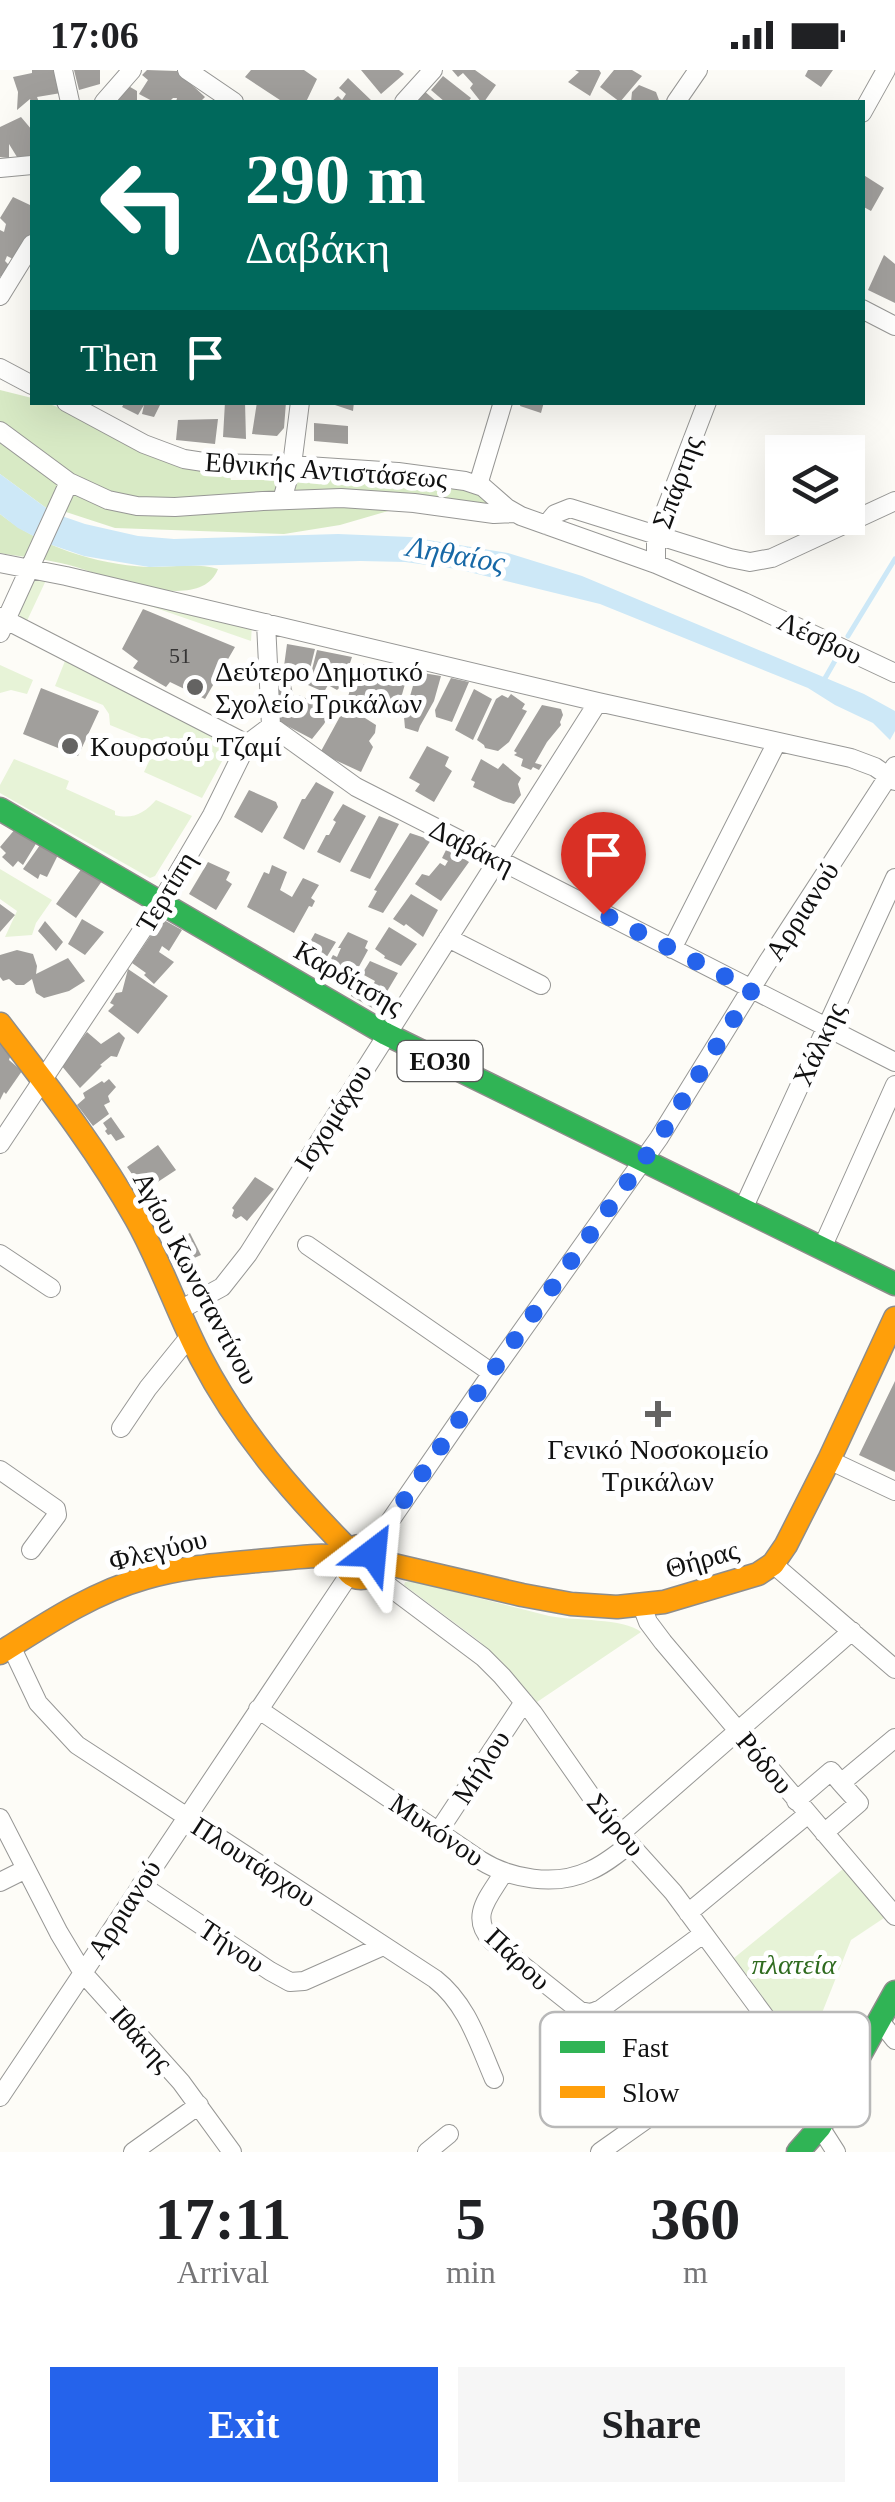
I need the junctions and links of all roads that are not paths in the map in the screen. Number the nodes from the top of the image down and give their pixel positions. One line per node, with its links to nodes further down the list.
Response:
1 (63, 70): 7 (street)
2 (132, 70): 8 (street)
3 (188, 70): 9 (street)
4 (432, 70): 10 (street)
5 (698, 70): 11 (street)
6 (886, 70): 12 (street)
7 (70, 100)
8 (106, 100)
9 (231, 100)
10 (406, 100)
11 (677, 100)
12 (865, 108)
13 (30, 165): 14 (street)
14 (0, 168)
15 (30, 247): 16 (street)
16 (0, 296)
17 (865, 311): 18 (street)
18 (895, 326)
19 (0, 368): 20 (street)
20 (30, 384)
21 (72, 405): 26 (street, Εθνικής Αντιστάσεως)
22 (300, 405): 26 (street)
23 (502, 405): 28 (street)
24 (706, 405): 33 (street, Σπάρτης)
25 (0, 431): 27 (street)
26 (292, 465): 28 (street, Εθνικής Αντιστάσεως); 29 (street)
27 (69, 482): 29 (street); 36 (street)
28 (478, 484): 31 (street)
29 (282, 500): 31 (street)
30 (895, 501): 33 (street)
31 (515, 513): 32 (street, Λέσβου)
32 (546, 525): 33 (street); 34 (street, Λέσβου)
33 (656, 535): 34 (street, Σπάρτης)
34 (656, 564): 39 (street, Λέσβου)
35 (3, 567): 36 (street)
36 (30, 568): 37 (street); 38 (street)
37 (2, 619): 43 (street)
38 (261, 622): 40 (street); 41 (street)
39 (895, 674)
40 (598, 702): 42 (street); 46 (street, Ισχομάχου)
41 (271, 726): 43 (street, Τερτίπη); 46 (street, Δαβάκη)
42 (776, 742): 44 (street); 50 (street)
43 (247, 744): 48 (street, Τερτίπη)
44 (893, 774): 52 (street, Αρριανού)
45 (0, 809): 48 (street, Καρδίτσης / ΕΟ30)
46 (498, 861): 49 (street, Ισχομάχου); 50 (street, Δαβάκη)
47 (895, 878): 54 (street, Χάλκης)
48 (161, 902): 55 (street, Καρδίτσης / ΕΟ30); 57 (street, Τερτίπη)
49 (448, 938): 51 (street); 55 (street, Ισχομάχου)
50 (672, 949): 52 (street, Δαβάκη)
51 (541, 985)
52 (752, 990): 54 (street, Δαβάκη); 60 (street, Αρριανού)
53 (0, 1024): 57 (street, Αγίου Κωνσταντίνου)
54 (826, 1028): 56 (street, Δαβάκη); 61 (street, Χάλκης)
55 (386, 1034): 60 (street, Καρδίτσης / ΕΟ30); 67 (street, Ισχομάχου)
56 (895, 1062)
57 (42, 1081): 59 (street, Τερτίπη); 67 (street, Αγίου Κωνσταντίνου)
58 (895, 1084): 63 (street)
59 (0, 1144)
60 (642, 1161): 61 (street, Καρδίτσης / ΕΟ30); 70 (street, Αρριανού)
61 (743, 1210): 63 (street, Καρδίτσης / ΕΟ30)
62 (307, 1245): 70 (street)
63 (822, 1248): 65 (street, Καρδίτσης / ΕΟ30)
64 (0, 1254): 66 (street)
65 (895, 1284)
66 (52, 1288)
67 (178, 1312): 69 (street, Αγίου Κωνσταντίνου)
68 (895, 1318): 72 (street, Θήρας)
69 (190, 1336): 71 (street); 76 (street, Αγίου Κωνσταντίνου)
70 (492, 1372): 76 (street, Αρριανού)
71 (122, 1428)
72 (829, 1460): 74 (street); 77 (street, Θήρας)
73 (0, 1470): 75 (street)
74 (895, 1491)
75 (31, 1550)
76 (361, 1561): 78 (street, Θήρας); 80 (street, Φλεγύου); 82 (street, Σύρου); 83 (street, Αρριανού)
77 (773, 1564): 78 (street, Θήρας); 79 (street)
78 (642, 1606): 84 (street, Ρόδου)
79 (852, 1630): 81 (street); 84 (street, Μυκόνου)
80 (6, 1650): 88 (street, Πλουτάρχου)
81 (895, 1669)
82 (524, 1702): 90 (street, Μήλου); 92 (street, Σύρου)
83 (258, 1710): 88 (street, Αρριανού); 90 (street, Μυκόνου)
84 (738, 1732): 87 (street, Ρόδου); 92 (street, Μυκόνου)
85 (895, 1738): 86 (street)
86 (841, 1783): 87 (street); 91 (street)
87 (802, 1807): 91 (street, Ρόδου); 97 (street)
88 (185, 1817): 96 (street, Αρριανού); 100 (street, Πλουτάρχου)
89 (0, 1818): 93 (street, Ιθάκης)
90 (438, 1832): 94 (street, Μυκόνου)
91 (824, 1833): 98 (street, Ρόδου)
92 (625, 1839): 94 (street, Μυκόνου); 97 (street, Σύρου)
93 (26, 1870): 95 (street); 101 (street, Ιθάκης)
94 (504, 1872): 99 (street, Πάρου)
95 (0, 1882)
96 (140, 1885): 100 (street, Τήνου); 101 (street, Αρριανού)
97 (688, 1913): 99 (street, Σύρου)
98 (895, 1916)
99 (704, 1934): 103 (street, Σύρου)
100 (383, 1946): 107 (street, Πλουτάρχου)
101 (83, 1972): 108 (street, Αρριανού); 109 (street, Ιθάκης)
102 (895, 1992): 104 (street)
103 (761, 2012)
104 (880, 2021): 105 (street); 106 (street)
105 (870, 2039)
106 (895, 2040)
107 (494, 2079)
108 (0, 2098)
109 (199, 2105): 114 (street); 115 (street, Ιθάκης)
110 (636, 2127): 117 (street)
111 (817, 2127): 118 (street)
112 (829, 2127): 119 (street, Σύρου)
113 (448, 2134): 116 (street)
114 (133, 2152)
115 (232, 2152)
116 (426, 2152)
117 (600, 2152)
118 (798, 2152)
119 (836, 2152)

